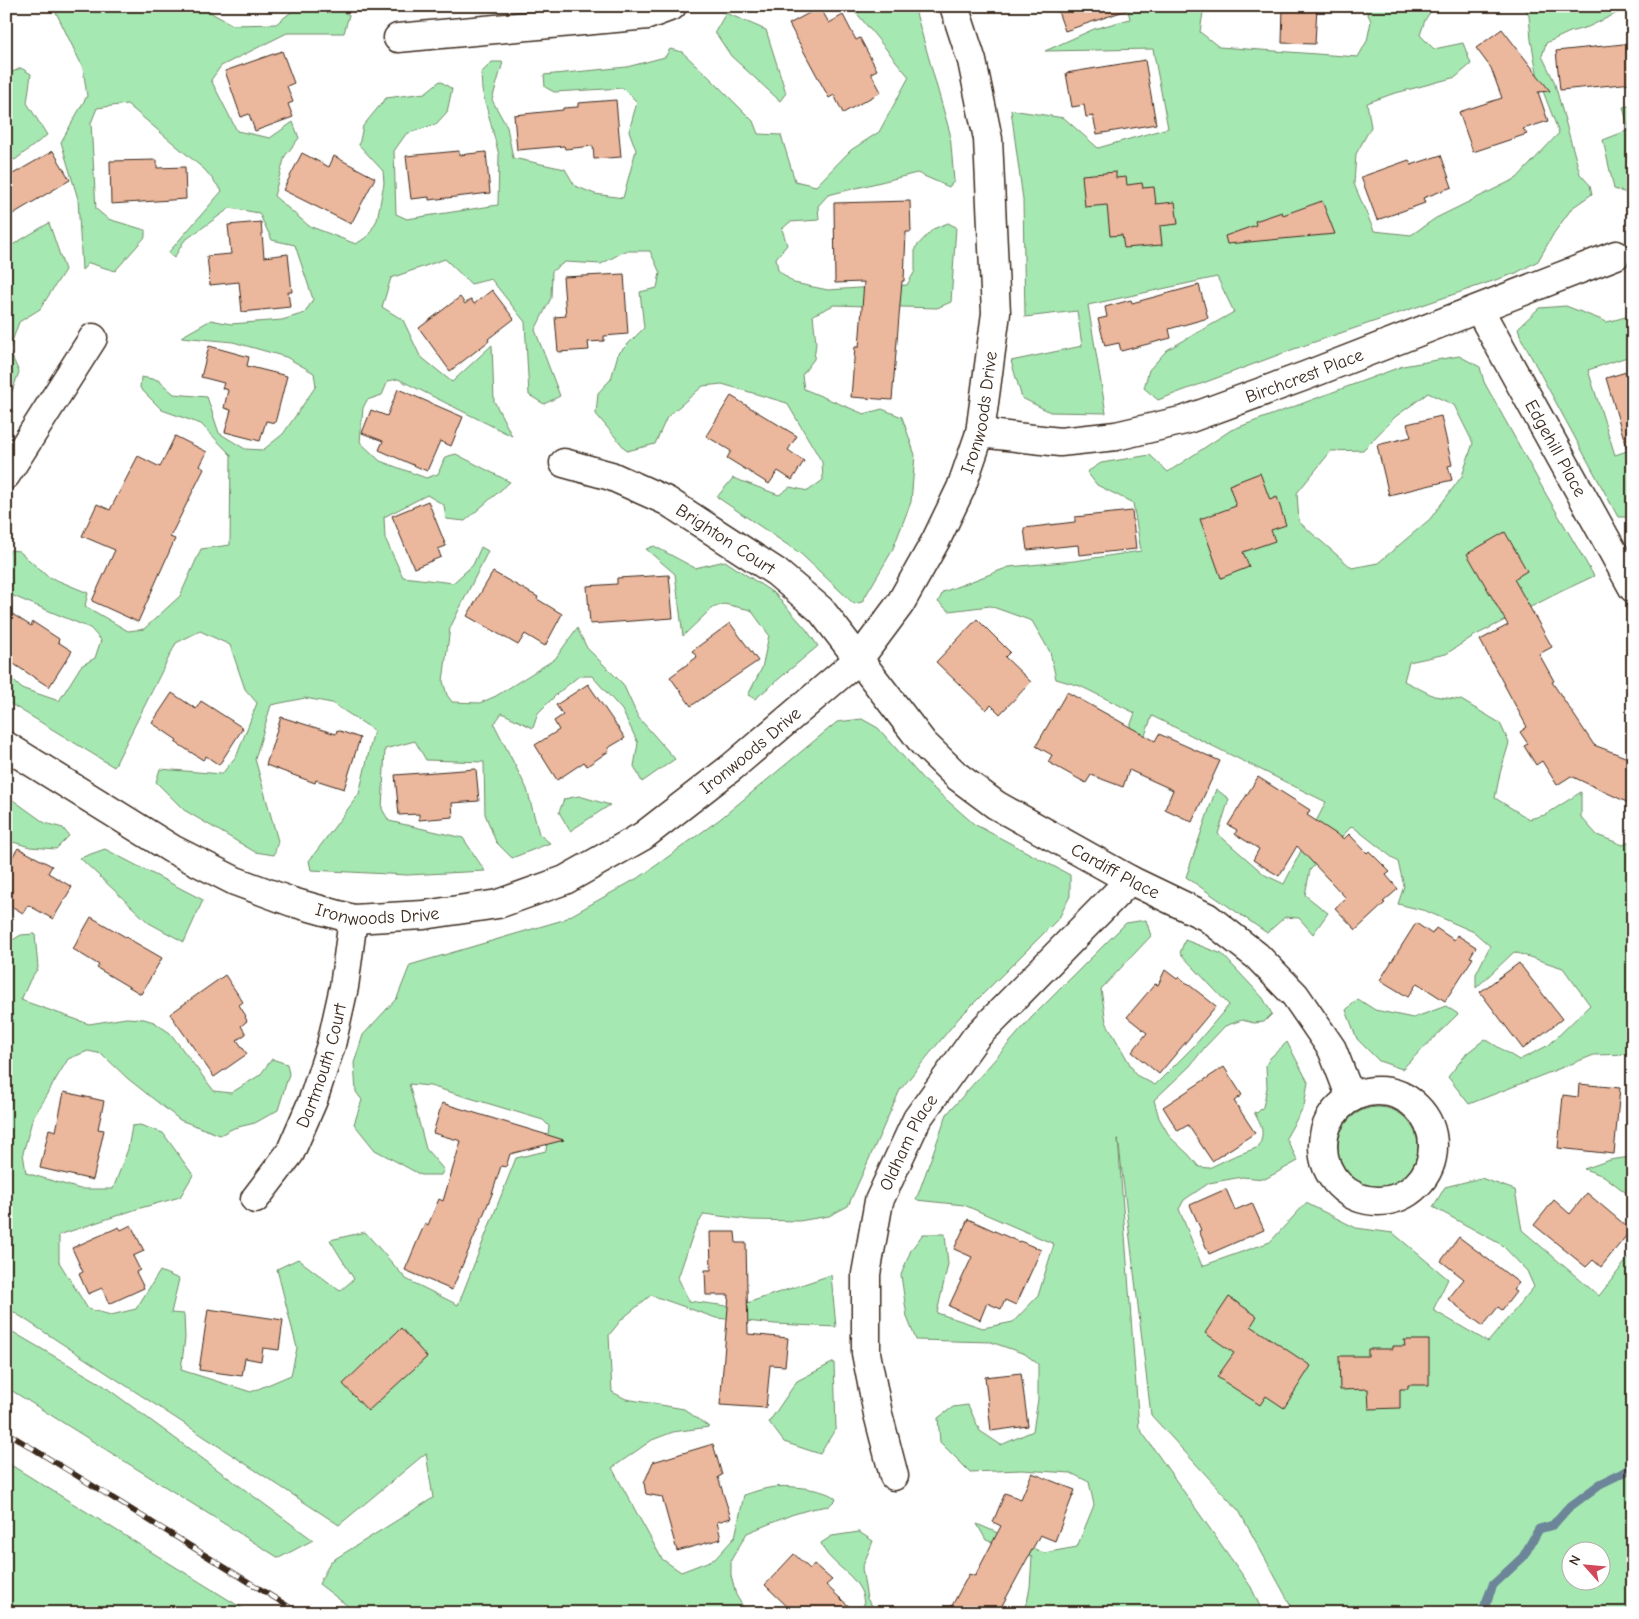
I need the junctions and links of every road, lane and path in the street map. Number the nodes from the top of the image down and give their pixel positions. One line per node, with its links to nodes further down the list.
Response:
1 (672, 6): 3 (street)
2 (954, 6): 7 (street, Ironwoods Drive)
3 (398, 38)
4 (1616, 255): 5 (street, Birchcrest Place)
5 (1479, 309): 7 (street, Birchcrest Place); 10 (street, Edgehill Place)
6 (93, 338): 9 (street)
7 (980, 433): 11 (street, Ironwoods Drive)
8 (564, 463): 11 (street, Brighton Court)
9 (6, 475)
10 (1633, 588)
11 (859, 660): 13 (street, Cardiff Place); 14 (street, Ironwoods Drive)
12 (6, 746): 14 (street, Ironwoods Drive)
13 (1130, 880): 15 (street, Cardiff Place); 17 (street, Oldham Place)
14 (353, 919): 16 (street, Dartmouth Court)
15 (1351, 1098): 15 (street)
16 (255, 1198)
17 (894, 1476)

